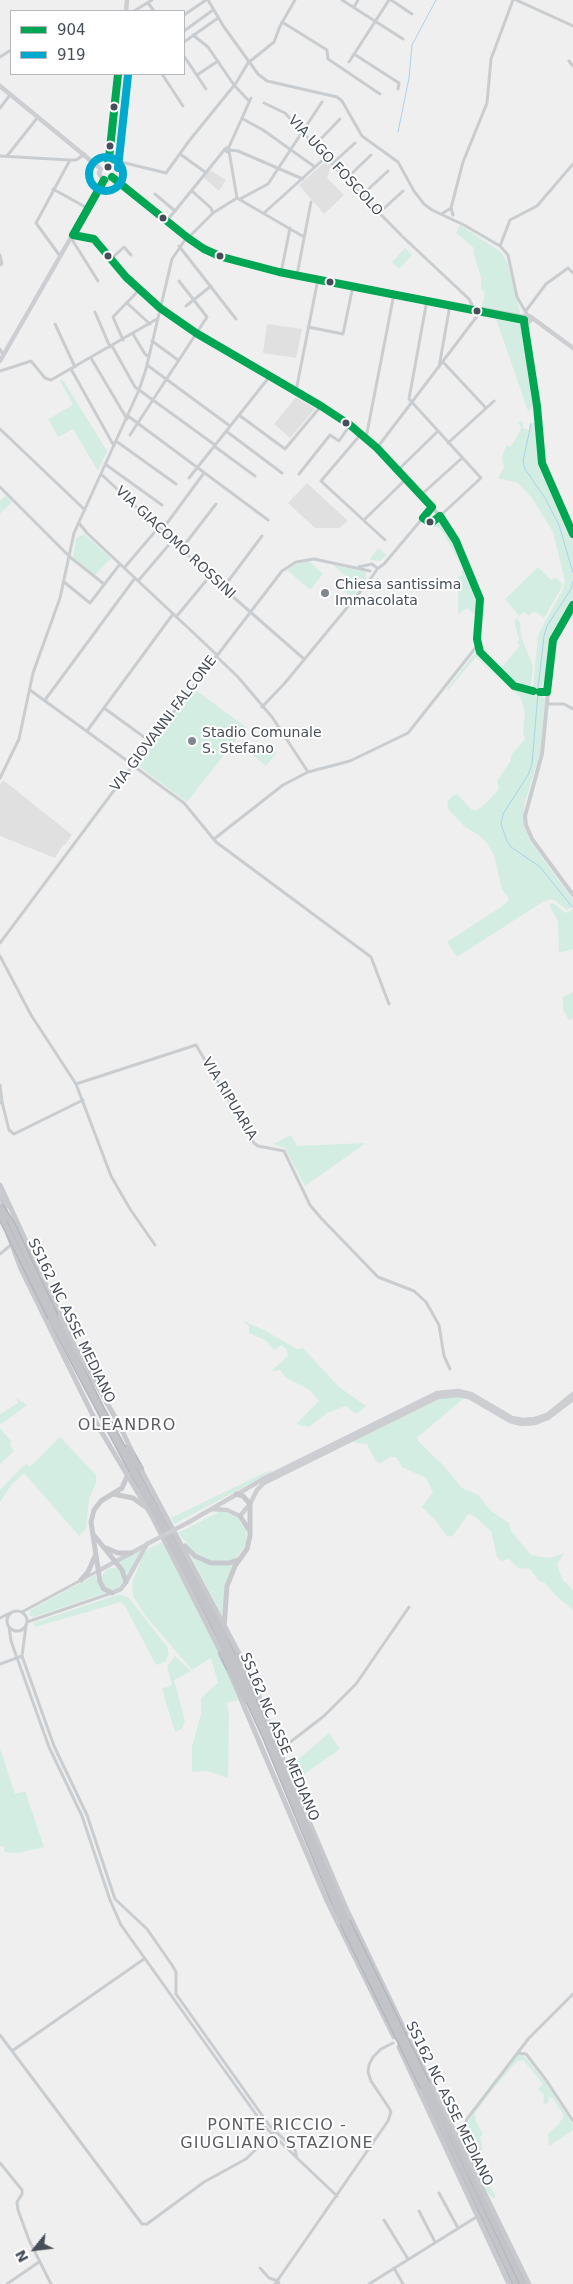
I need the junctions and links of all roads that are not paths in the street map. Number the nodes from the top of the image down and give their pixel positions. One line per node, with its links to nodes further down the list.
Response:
1 (207, 0): 10 (street); 11 (street)
2 (295, 0): 15 (street)
3 (342, 0): 8 (street)
4 (358, 0): 8 (street)
5 (390, 0): 12 (street); 14 (street)
6 (514, 0): 16 (street); 77 (street)
7 (150, 1): 9 (street)
8 (354, 7): 14 (street)
9 (136, 10)
10 (213, 10): 13 (street); 17 (street)
11 (185, 14)
12 (412, 14)
13 (218, 18): 18 (street); 25 (street)
14 (375, 21): 19 (street); 21 (street)
15 (282, 22): 25 (street); 35 (street)
16 (573, 26)
17 (185, 30)
18 (193, 35): 20 (street); 23 (street)
19 (403, 39)
20 (185, 41)
21 (354, 54): 26 (street); 33 (street)
22 (185, 57): 30 (street)
23 (218, 61): 30 (street); 32 (street)
24 (569, 61): 27 (street)
25 (248, 62): 32 (street); 90 (street)
26 (349, 62)
27 (573, 66)
28 (118, 75): 55 (main road)
29 (163, 75): 39 (street)
30 (197, 75): 34 (street)
31 (0, 86): 36 (main road)
32 (234, 86): 42 (street); 50 (street)
33 (398, 88)
34 (206, 89)
35 (380, 94)
36 (10, 95): 40 (street); 41 (main road)
37 (322, 102): 44 (street)
38 (264, 103): 44 (street, VIA UGO FOSCOLO)
39 (183, 106)
40 (0, 108)
41 (38, 117): 49 (main road); 53 (street)
42 (243, 119): 47 (street); 48 (street)
43 (340, 119): 46 (street)
44 (302, 132): 46 (street, VIA UGO FOSCOLO); 48 (street)
45 (354, 143): 57 (street)
46 (315, 145): 54 (street, VIA UGO FOSCOLO)
47 (228, 149): 62 (street); 64 (street); 74 (street)
48 (291, 150): 60 (street); 62 (street)
49 (85, 154): 56 (street); 61 (main road)
50 (180, 154): 55 (street); 64 (street)
51 (371, 155): 67 (street)
52 (0, 156): 53 (street)
53 (6, 157): 56 (street)
54 (326, 157): 57 (street, VIA UGO FOSCOLO); 60 (street)
55 (109, 159): 59 (main road)
56 (70, 160): 69 (street)
57 (332, 164): 67 (street, VIA UGO FOSCOLO)
58 (573, 164): 90 (street)
59 (108, 167): 61 (main road); 65 (main road)
60 (315, 167): 66 (street)
61 (101, 169): 68 (main road)
62 (278, 169): 66 (street); 74 (street)
63 (388, 171): 73 (street)
64 (205, 172): 70 (street)
65 (112, 178): 68 (main road); 84 (main road)
66 (302, 179): 80 (street)
67 (346, 179): 73 (street, VIA UGO FOSCOLO)
68 (104, 180): 76 (main road)
69 (53, 189): 76 (street); 93 (street)
70 (192, 190): 78 (street); 79 (street)
71 (402, 191): 81 (street)
72 (155, 194): 78 (street)
73 (362, 195): 81 (street, VIA UGO FOSCOLO)
74 (238, 199): 79 (street); 80 (street)
75 (311, 202): 88 (street)
76 (87, 208): 86 (main road)
77 (451, 208): 82 (street); 83 (street)
78 (175, 211): 84 (street)
79 (213, 213): 87 (street)
80 (264, 213): 85 (street)
81 (379, 213): 112 (street, VIA UGO FOSCOLO)
82 (443, 213)
83 (453, 215)
84 (166, 221): 87 (main road)
85 (290, 228): 88 (street); 96 (street)
86 (72, 236): 93 (main road); 94 (street); 100 (street)
87 (187, 237): 89 (street); 96 (main road)
88 (304, 237): 98 (street)
89 (180, 246): 102 (street); 111 (street)
90 (500, 246): 117 (street)
91 (0, 255): 95 (street)
92 (132, 255): 94 (street)
93 (60, 256): 128 (main road)
94 (111, 259): 104 (street)
95 (0, 265)
96 (281, 272): 98 (main road)
97 (573, 273): 117 (street)
98 (297, 275): 99 (main road)
99 (318, 280): 103 (main road); 120 (street)
100 (98, 281)
101 (179, 281): 106 (street)
102 (211, 286): 106 (street); 116 (street)
103 (353, 286): 105 (main road); 120 (street)
104 (139, 290): 108 (street); 111 (street)
105 (394, 294): 107 (main road); 158 (street)
106 (194, 300): 110 (street); 121 (street)
107 (427, 300): 109 (main road); 145 (street)
108 (127, 303): 119 (street); 123 (street)
109 (450, 305): 112 (main road); 136 (street)
110 (186, 306)
111 (160, 308): 115 (street); 121 (street)
112 (474, 309): 113 (main road)
113 (482, 311): 117 (main road); 133 (street)
114 (95, 312): 125 (street)
115 (157, 319): 119 (street); 124 (street)
116 (236, 319)
117 (526, 319): 126 (main road); 189 (street)
118 (55, 324): 135 (street)
119 (150, 324): 122 (street)
120 (308, 326): 142 (street)
121 (196, 333): 131 (street); 139 (street)
122 (133, 334): 123 (street); 129 (street)
123 (123, 340): 125 (street)
124 (152, 341): 129 (street); 131 (street)
125 (111, 346): 130 (street); 141 (street)
126 (573, 348)
127 (0, 349): 128 (street)
128 (3, 356): 132 (main road)
129 (149, 357): 134 (street)
130 (91, 358): 135 (street); 149 (street)
131 (178, 360): 140 (street)
132 (0, 361)
133 (443, 362): 136 (street); 147 (street)
134 (147, 366): 140 (street); 141 (street)
135 (75, 367): 137 (street)
136 (439, 367): 145 (street)
137 (71, 369): 138 (street); 162 (street)
138 (0, 371)
139 (270, 376): 142 (street); 148 (street)
140 (166, 380): 143 (street); 152 (street)
141 (139, 390): 143 (street); 149 (street)
142 (296, 391): 146 (street)
143 (154, 400): 150 (street); 161 (street)
144 (494, 401): 147 (street)
145 (412, 403): 155 (street); 163 (street)
146 (321, 406): 148 (street); 151 (street)
147 (486, 408): 160 (street)
148 (239, 415): 152 (street)
149 (128, 417): 150 (street); 159 (street)
150 (138, 423): 157 (street); 166 (street)
151 (350, 425): 156 (street); 171 (street)
152 (230, 426): 154 (street)
153 (0, 429): 181 (street)
154 (226, 431): 161 (street); 169 (street)
155 (438, 432): 160 (street); 167 (street)
156 (361, 434): 158 (street); 184 (street)
157 (130, 435)
158 (366, 438): 163 (street)
159 (116, 441): 162 (street); 175 (street)
160 (448, 443): 164 (street)
161 (215, 445): 166 (street); 172 (street)
162 (114, 446): 165 (street)
163 (377, 448): 167 (street)
164 (462, 458): 177 (street); 182 (street)
165 (106, 464): 170 (street); 179 (street)
166 (197, 467): 168 (street); 173 (street)
167 (398, 470): 174 (street)
168 (204, 473): 183 (street); 186 (street)
169 (282, 473)
170 (101, 474): 181 (street); 186 (street, VIA GIACOMO ROSSINI)
171 (299, 474)
172 (255, 476)
173 (189, 478)
174 (406, 479): 177 (street); 184 (street)
175 (176, 484)
176 (0, 487): 194 (street)
177 (421, 495): 180 (street)
178 (216, 504): 193 (street)
179 (162, 505)
180 (432, 507): 182 (street); 195 (street)
181 (85, 510): 185 (street)
182 (440, 516): 213 (street)
183 (268, 520)
184 (364, 520): 192 (street)
185 (78, 523): 187 (street); 188 (street)
186 (161, 528): 191 (street, VIA GIACOMO ROSSINI); 200 (street)
187 (75, 532): 188 (street); 194 (street)
188 (87, 533): 196 (street)
189 (573, 534)
190 (262, 536): 209 (street)
191 (174, 540): 193 (street, VIA GIACOMO ROSSINI); 205 (street)
192 (385, 540)
193 (182, 548): 203 (street, VIA GIACOMO ROSSINI)
194 (70, 557): 206 (street); 207 (street)
195 (386, 562): 197 (street, VIA GIOVANNI FALCONE); 201 (street)
196 (120, 564): 200 (street); 207 (street)
197 (375, 564): 198 (street, VIA GIOVANNI FALCONE); 201 (street)
198 (369, 566): 199 (street, VIA GIOVANNI FALCONE); 202 (street)
199 (358, 567): 202 (street, VIA GIOVANNI FALCONE); 211 (street, VIA GIOVANNI FALCONE)
200 (124, 568): 204 (street)
201 (376, 570): 202 (street); 208 (street)
202 (370, 571): 208 (street)
203 (210, 576): 209 (street, VIA GIACOMO ROSSINI); 212 (street)
204 (135, 578): 205 (street); 218 (street)
205 (138, 581): 212 (street)
206 (64, 582): 207 (street); 216 (street)
207 (104, 584)
208 (367, 584): 215 (street)
209 (223, 588): 211 (street, VIA GIACOMO ROSSINI)
210 (573, 605): 217 (street)
211 (250, 612): 214 (street, VIA GIOVANNI FALCONE); 215 (street, VIA GIACOMO ROSSINI)
212 (174, 616): 214 (street); 221 (street)
213 (478, 646): 217 (street); 226 (street)
214 (216, 655): 220 (street); 224 (street, VIA GIOVANNI FALCONE)
215 (304, 659): 220 (street)
216 (30, 690): 218 (street); 227 (street)
217 (547, 692): 219 (street)
218 (44, 700): 223 (street)
219 (547, 704): 222 (street); 229 (street)
220 (262, 707): 226 (street)
221 (104, 708): 223 (street); 224 (street)
222 (573, 708)
223 (87, 731): 225 (street)
224 (151, 742): 225 (street, VIA GIOVANNI FALCONE)
225 (134, 766): 228 (street); 230 (street, VIA GIOVANNI FALCONE)
226 (308, 772): 228 (street)
227 (0, 778)
228 (214, 839): 232 (street)
229 (573, 895)
230 (0, 943)
231 (0, 956): 233 (street)
232 (389, 1004)
233 (76, 1084): 235 (street); 245 (street, VIA RIPUARIA)
234 (0, 1085): 236 (street)
235 (83, 1100): 236 (street); 242 (street)
236 (1, 1103)
237 (0, 1185): 249 (main road)
238 (0, 1195): 241 (main road)
239 (0, 1206): 244 (highway, SS162 NC ASSE MEDIANO, bridge)
240 (0, 1214): 244 (highway, SS162 NC ASSE MEDIANO, bridge)
241 (12, 1244): 243 (street); 250 (main road)
242 (155, 1245)
243 (0, 1254)
244 (53, 1317): 246 (highway, SS162 NC ASSE MEDIANO); 283 (highway, SS162 NC ASSE MEDIANO)
245 (450, 1369)
246 (90, 1386): 249 (highway); 282 (highway, SS162 NC ASSE MEDIANO)
247 (573, 1394): 252 (main road)
248 (573, 1399): 253 (main road)
249 (140, 1469): 259 (main road)
250 (128, 1474): 251 (main road); 255 (main road)
251 (110, 1494): 255 (main road); 258 (main road)
252 (236, 1494): 253 (main road); 254 (main road)
253 (250, 1504): 256 (main road); 257 (main road)
254 (210, 1510): 256 (main road); 260 (main road, bridge)
255 (148, 1511): 277 (main road)
256 (240, 1516): 257 (main road)
257 (249, 1530): 264 (main road)
258 (91, 1531): 261 (main road); 263 (main road)
259 (179, 1539): 264 (main road); 276 (main road)
260 (148, 1544): 262 (main road); 268 (main road)
261 (101, 1545): 262 (main road); 265 (main road)
262 (131, 1553): 265 (main road)
263 (95, 1555): 266 (main road); 267 (main road)
264 (240, 1558): 276 (main road)
265 (114, 1562): 266 (main road); 268 (main road)
266 (98, 1571): 267 (street); 269 (main road)
267 (81, 1580): 271 (street)
268 (126, 1582): 269 (main road)
269 (112, 1593): 274 (street)
270 (409, 1607): 284 (street)
271 (22, 1612): 272 (street); 274 (street)
272 (10, 1613): 273 (street); 275 (street)
273 (0, 1618)
274 (27, 1624): 275 (street); 279 (street)
275 (9, 1628): 280 (street)
276 (224, 1628): 278 (main road)
277 (222, 1653): 283 (highway); 289 (main road)
278 (238, 1655): 282 (highway); 284 (main road)
279 (22, 1656): 280 (street); 293 (street)
280 (17, 1658): 281 (street); 286 (street)
281 (0, 1664)
282 (258, 1710): 285 (highway, SS162 NC ASSE MEDIANO)
283 (265, 1735): 285 (highway, SS162 NC ASSE MEDIANO)
284 (280, 1750): 295 (main road)
285 (345, 1922): 295 (highway, SS162 NC ASSE MEDIANO, bridge)
286 (144, 1959): 290 (street); 294 (street)
287 (573, 1994): 291 (street)
288 (0, 2035): 290 (street)
289 (394, 2039): 295 (main road); 301 (street)
290 (12, 2051): 294 (street)
291 (517, 2053): 292 (street); 296 (street)
292 (573, 2121)
293 (275, 2131): 294 (street); 297 (street)
294 (271, 2135): 297 (street)
295 (455, 2146): 296 (street); 299 (main road); 303 (main road); 318 (highway, SS162 NC ASSE MEDIANO); 319 (highway, SS162 NC ASSE MEDIANO)
296 (472, 2148): 299 (street)
297 (298, 2158): 301 (street)
298 (0, 2163): 308 (street)
299 (475, 2173): 320 (main road)
300 (440, 2193): 305 (street)
301 (337, 2196): 312 (street)
302 (419, 2211): 306 (street)
303 (479, 2215): 305 (street); 317 (main road)
304 (384, 2220): 307 (street)
305 (458, 2228): 306 (street)
306 (435, 2242): 307 (street)
307 (408, 2259): 310 (street)
308 (40, 2262): 313 (street); 314 (street)
309 (260, 2268): 312 (street)
310 (394, 2268): 311 (street); 316 (street)
311 (376, 2282): 315 (street)
312 (277, 2283)
313 (7, 2284)
314 (51, 2284)
315 (369, 2284)
316 (403, 2284)
317 (510, 2284)
318 (516, 2284)
319 (522, 2284)
320 (529, 2284)

